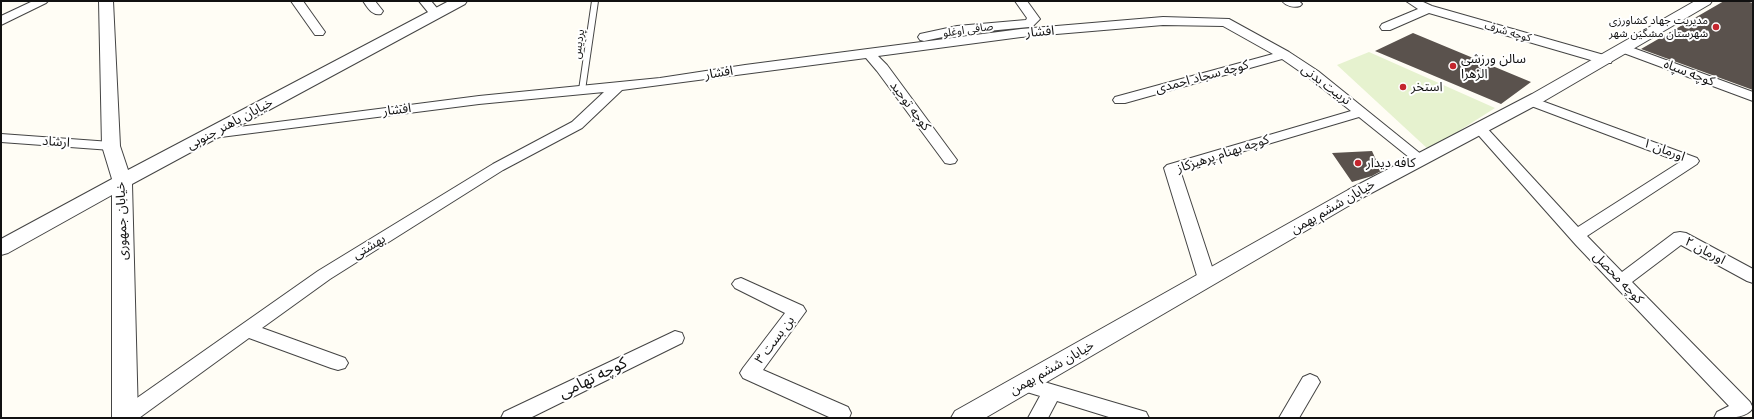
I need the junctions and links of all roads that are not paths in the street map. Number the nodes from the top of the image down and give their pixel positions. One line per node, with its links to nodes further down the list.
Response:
1 (42, 1): 13 (street)
2 (106, 1): 30 (street, خیابان جمهوری)
3 (297, 1): 16 (street)
4 (369, 1): 12 (street)
5 (460, 1): 10 (street, خیابان باهنر جنوبی)
6 (595, 1): 22 (lane, پردیس)
7 (1021, 1): 18 (street, صافی اوغلو)
8 (1412, 1): 11 (street, کوچه شرف)
9 (1705, 1): 17 (street, خیابان ششم بهمن)
10 (431, 7): 28 (street, خیابان باهنر جنوبی)
11 (1428, 9): 15 (street); 20 (street, کوچه شرف)
12 (377, 11)
13 (1, 21)
14 (1225, 22): 18 (street, افشار); 19 (street, تربیت بدنی)
15 (1386, 27)
16 (319, 32)
17 (1625, 49): 20 (street, خیابان ششم بهمن); 23 (street, کوچه سپاه)
18 (875, 53): 21 (street, افشار); 32 (street, کوچه توحید)
19 (1284, 55): 24 (street, کوچه سجاد احمدی); 26 (street, تربیت بدنی)
20 (1606, 60): 25 (street, خیابان ششم بهمن)
21 (618, 86): 22 (street, افشار); 40 (street, بهشتی)
22 (582, 90): 28 (street, افشار)
23 (1753, 97)
24 (1120, 100)
25 (1530, 101): 27 (street, خیابان ششم بهمن); 34 (street, اورمان ۱)
26 (1361, 112): 31 (street, تربیت بدنی); 37 (street, کوچه بهنام پرهیزکاز)
27 (1480, 129): 31 (street, خیابان ششم بهمن); 34 (street, کوچه محصل)
28 (213, 134): 33 (street, خیابان باهنر جنوبی)
29 (1, 138): 30 (street, ارشاد)
30 (111, 146): 33 (street, خیابان جمهوری)
31 (1420, 158): 37 (street, خیابان ششم بهمن)
32 (950, 160)
33 (122, 180): 35 (street, خیابان باهنر جنوبی); 47 (street, خیابان جمهوری)
34 (1576, 235): 38 (street, کوچه محصل)
35 (1, 248)
36 (1753, 277): 38 (street, اورمان ۲)
37 (1207, 279): 44 (street, خیابان ششم بهمن)
38 (1621, 281): 46 (street, کوچه محصل)
39 (741, 284): 49 (street, بن بست ۳)
40 (247, 330): 42 (street); 47 (street, بهشتی)
41 (675, 338): 48 (street, کوچه تهامی)
42 (338, 363)
43 (1310, 382): 53 (street)
44 (1024, 384): 45 (street); 50 (street, خیابان ششم بهمن)
45 (1052, 392): 51 (street); 52 (street)
46 (1748, 411): 54 (street, کوچه محصل)
47 (125, 418)
48 (511, 418)
49 (839, 418)
50 (964, 418)
51 (1038, 418)
52 (1139, 418)
53 (1289, 418)
54 (1724, 418)

